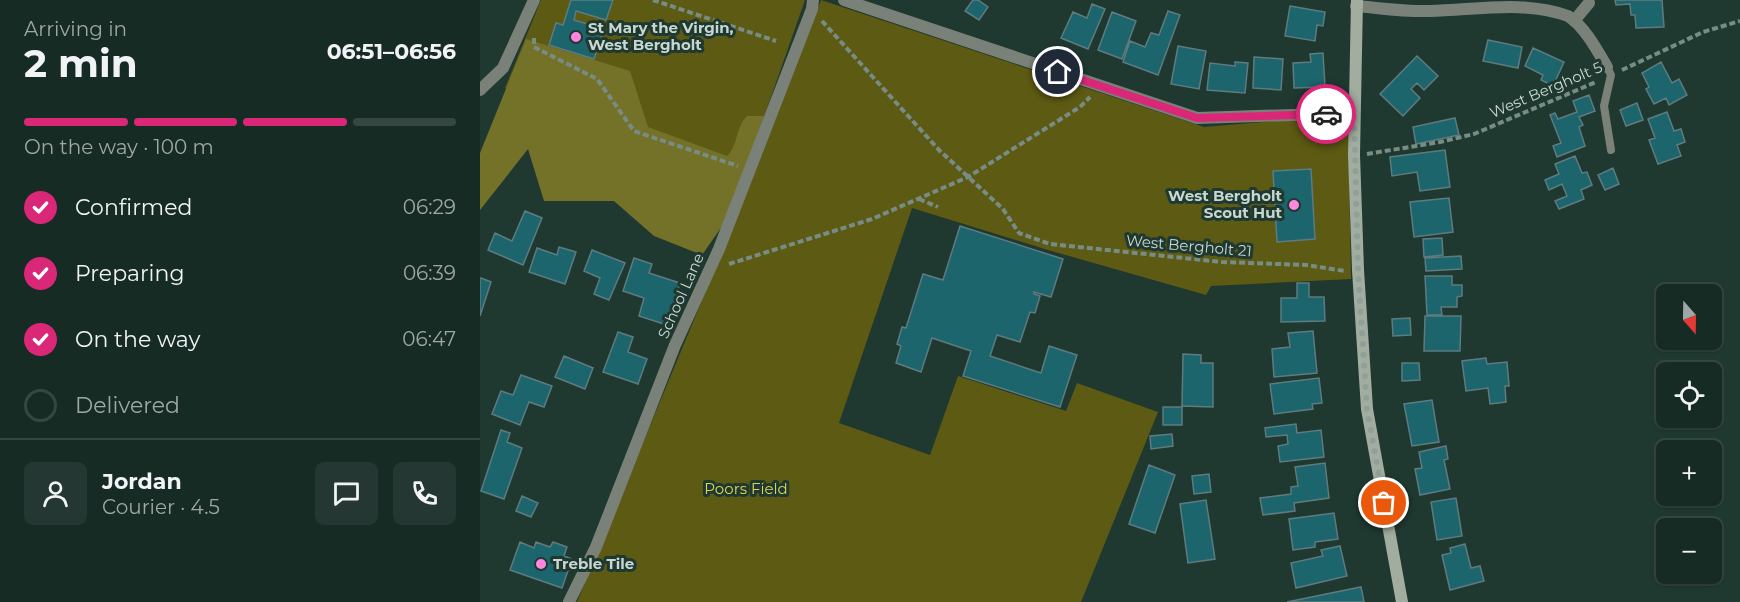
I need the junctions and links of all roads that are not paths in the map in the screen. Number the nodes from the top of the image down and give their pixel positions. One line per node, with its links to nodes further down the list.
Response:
1 (844, 0): 9 (street)
2 (533, 2): 8 (street)
3 (1357, 3): 6 (street); 9 (street)
4 (1589, 3): 6 (street)
5 (812, 5): 11 (street, School Lane)
6 (1574, 21): 7 (street)
7 (1609, 71): 10 (lane)
8 (480, 90)
9 (1354, 113): 12 (street)
10 (1611, 150)
11 (569, 602)
12 (1402, 602)

